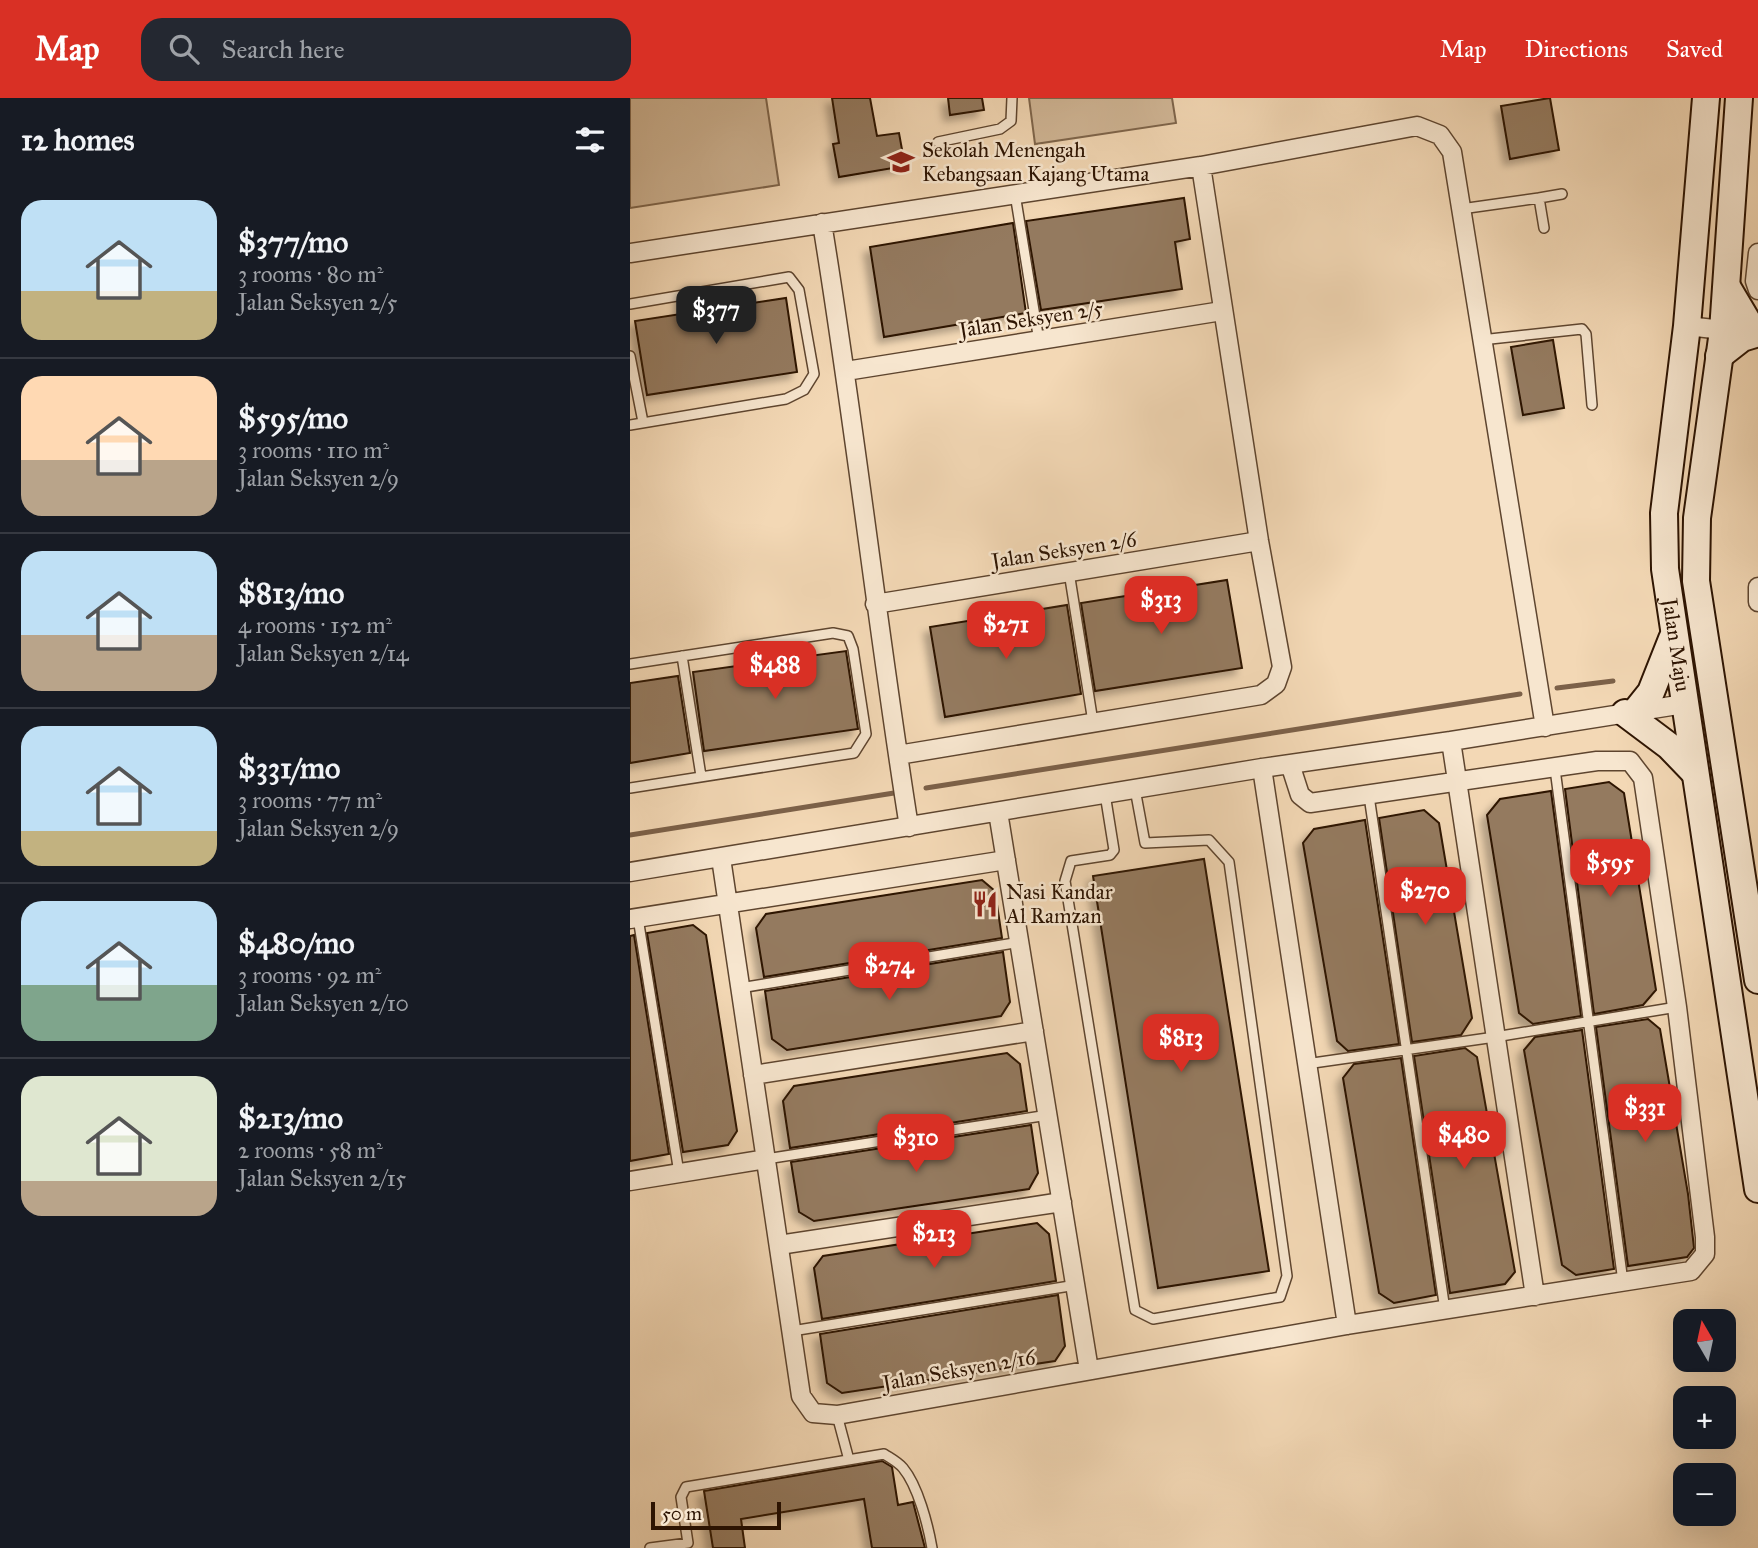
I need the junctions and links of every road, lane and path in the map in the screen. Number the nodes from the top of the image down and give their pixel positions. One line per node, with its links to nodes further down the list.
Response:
1 (1012, 98): 4 (lane)
2 (1706, 98): 18 (street, Jalan Maju)
3 (1739, 98): 14 (street, Jalan Maju)
4 (938, 142)
5 (1201, 166): 6 (street); 9 (street); 17 (street)
6 (1015, 194): 10 (street); 21 (lane)
7 (1562, 194): 8 (lane)
8 (1539, 198): 9 (lane); 11 (lane)
9 (1461, 209): 20 (street)
10 (822, 223): 12 (street); 24 (street)
11 (1544, 228)
12 (630, 253)
13 (1758, 253): 15 (street)
14 (1727, 287): 19 (street); 22 (street, Jalan Maju)
15 (1758, 290)
16 (630, 304): 26 (lane)
17 (1222, 311): 21 (street, Jalan Seksyen 2/5); 28 (street)
18 (1687, 326): 22 (street); 33 (street, Jalan Maju)
19 (1756, 334): 22 (street)
20 (1481, 340): 25 (lane); 40 (street)
21 (1040, 341): 24 (street, Jalan Seksyen 2/5)
22 (1721, 343): 34 (street, Jalan Maju)
23 (630, 356): 26 (lane)
24 (846, 371): 32 (street)
25 (1592, 405)
26 (643, 422): 27 (lane)
27 (630, 425)
28 (1259, 541): 29 (street, Jalan Seksyen 2/6); 39 (street)
29 (1069, 572): 32 (street, Jalan Seksyen 2/6); 39 (lane)
30 (1758, 587): 31 (street)
31 (1758, 602)
32 (875, 604): 42 (street)
33 (1674, 632): 37 (street, Jalan Maju); 38 (street)
34 (1705, 634): 37 (street); 43 (street, Jalan Maju)
35 (682, 656): 36 (lane); 48 (lane); 48 (lane)
36 (630, 664)
37 (1684, 704): 38 (street); 43 (street); 47 (street, Jalan Maju)
38 (1630, 712): 40 (street); 47 (street)
39 (1093, 722): 42 (street)
40 (1545, 727): 41 (street)
41 (1451, 741): 44 (street); 49 (street)
42 (898, 755): 55 (street)
43 (1724, 757): 62 (street, Jalan Maju)
44 (1290, 764): 45 (street); 53 (street)
45 (1262, 768): 51 (street); 69 (street)
46 (1555, 769): 49 (street); 64 (street); 65 (lane)
47 (1695, 773): 75 (street, Jalan Maju)
48 (701, 776): 50 (lane)
49 (1457, 783): 53 (street); 67 (street)
50 (630, 788)
51 (1135, 789): 52 (street); 52 (lane)
52 (1105, 794): 54 (street)
53 (1369, 796): 68 (lane)
54 (998, 812): 55 (street); 57 (street)
55 (909, 827): 56 (street)
56 (720, 858): 58 (street); 59 (street)
57 (1006, 860): 59 (street); 61 (street)
58 (630, 872)
59 (727, 904): 60 (street); 63 (street)
60 (634, 919): 73 (lane)
61 (1020, 942): 63 (lane); 66 (street)
62 (1758, 980)
63 (740, 988): 70 (street)
64 (1677, 1007): 65 (lane); 78 (street, Jalan Seksyen 2/16)
65 (1590, 1021): 67 (lane); 78 (lane)
66 (1034, 1031): 70 (street); 71 (street)
67 (1494, 1037): 68 (lane); 80 (street)
68 (1408, 1050): 69 (lane); 81 (lane)
69 (1306, 1063): 82 (street)
70 (753, 1075): 72 (street)
71 (1048, 1115): 72 (lane); 76 (street)
72 (766, 1159): 73 (street); 77 (street)
73 (680, 1173): 74 (street)
74 (630, 1181)
75 (1758, 1189)
76 (1062, 1202): 77 (street); 79 (street)
77 (779, 1245): 83 (street)
78 (1623, 1282): 80 (street, Jalan Seksyen 2/16)
79 (1076, 1285): 83 (lane); 84 (street)
80 (1535, 1296): 81 (street, Jalan Seksyen 2/16)
81 (1446, 1311): 82 (street, Jalan Seksyen 2/16)
82 (1347, 1325): 84 (street, Jalan Seksyen 2/16)
83 (792, 1331): 85 (street)
84 (1089, 1370): 85 (street, Jalan Seksyen 2/16)
85 (837, 1415): 86 (lane)
86 (849, 1460): 87 (lane); 89 (lane)
87 (689, 1545): 88 (lane)
88 (650, 1548)
89 (932, 1548)

